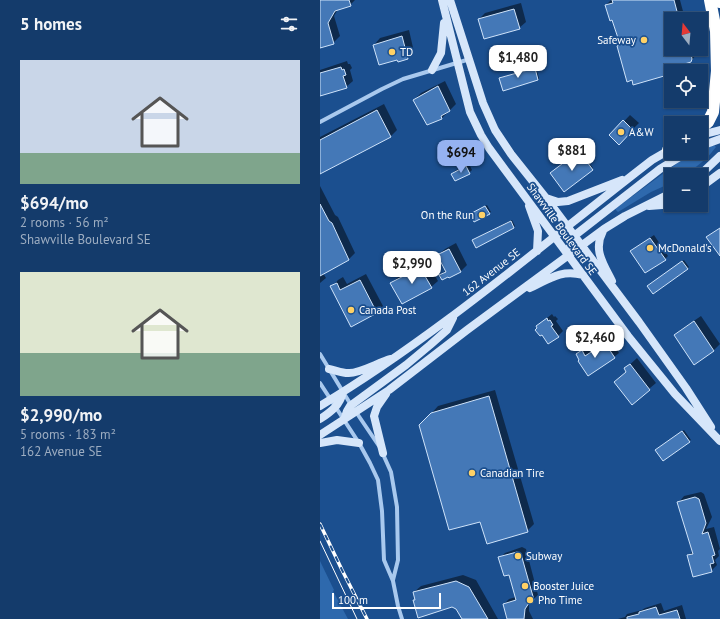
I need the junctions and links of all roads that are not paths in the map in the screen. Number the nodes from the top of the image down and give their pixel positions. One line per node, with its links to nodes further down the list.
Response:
1 (442, 0): 4 (main road, Shawville Boulevard SE)
2 (450, 0): 5 (main road, Shawville Boulevard SE)
3 (710, 0): 9 (highway)
4 (444, 12): 6 (main road, Shawville Boulevard SE); 7 (main road)
5 (470, 59): 6 (street); 22 (main road, Shawville Boulevard SE)
6 (457, 64): 7 (street); 23 (main road, Shawville Boulevard SE)
7 (432, 70): 8 (street)
8 (320, 122)
9 (708, 122)
10 (720, 130): 11 (main road)
11 (708, 133)
12 (720, 139): 13 (main road)
13 (708, 143)
14 (664, 153): 19 (main road, 162 Avenue SE)
15 (720, 156): 17 (main road)
16 (675, 160): 29 (main road)
17 (707, 168)
18 (720, 173): 20 (main road)
19 (632, 176): 22 (main road); 26 (main road, 162 Avenue SE)
20 (708, 182)
21 (664, 197): 25 (main road)
22 (546, 198): 26 (main road, Shawville Boulevard SE)
23 (528, 201): 28 (main road, Shawville Boulevard SE); 31 (main road)
24 (664, 204): 25 (main road)
25 (646, 206): 27 (main road)
26 (567, 227): 28 (main road, 162 Avenue SE); 29 (main road, Shawville Boulevard SE)
27 (604, 229): 30 (main road); 34 (main road)
28 (555, 236): 31 (main road, 162 Avenue SE); 32 (main road, Shawville Boulevard SE)
29 (574, 236): 30 (main road, Shawville Boulevard SE); 32 (main road)
30 (581, 246): 32 (main road); 34 (main road, Shawville Boulevard SE)
31 (537, 251): 36 (main road, 162 Avenue SE)
32 (569, 255): 33 (main road, Shawville Boulevard SE); 35 (main road)
33 (583, 276): 35 (main road); 49 (main road, Shawville Boulevard SE)
34 (618, 295): 49 (main road, Shawville Boulevard SE)
35 (506, 301): 41 (main road)
36 (454, 315): 38 (main road, 162 Avenue SE); 45 (main road)
37 (320, 354): 39 (street)
38 (396, 358): 39 (main road); 42 (main road, 162 Avenue SE)
39 (329, 369): 42 (street)
40 (320, 383): 43 (street)
41 (389, 390): 45 (main road); 52 (main road)
42 (343, 392): 43 (main road); 45 (street)
43 (333, 403): 44 (main road); 46 (main road); 47 (street)
44 (320, 406)
45 (354, 409): 47 (main road); 52 (street)
46 (320, 419)
47 (344, 420): 48 (main road); 51 (street)
48 (320, 435)
49 (720, 441)
50 (320, 443): 51 (main road)
51 (358, 443): 53 (street)
52 (383, 454): 53 (street)
53 (393, 581): 54 (street)
54 (402, 619)

